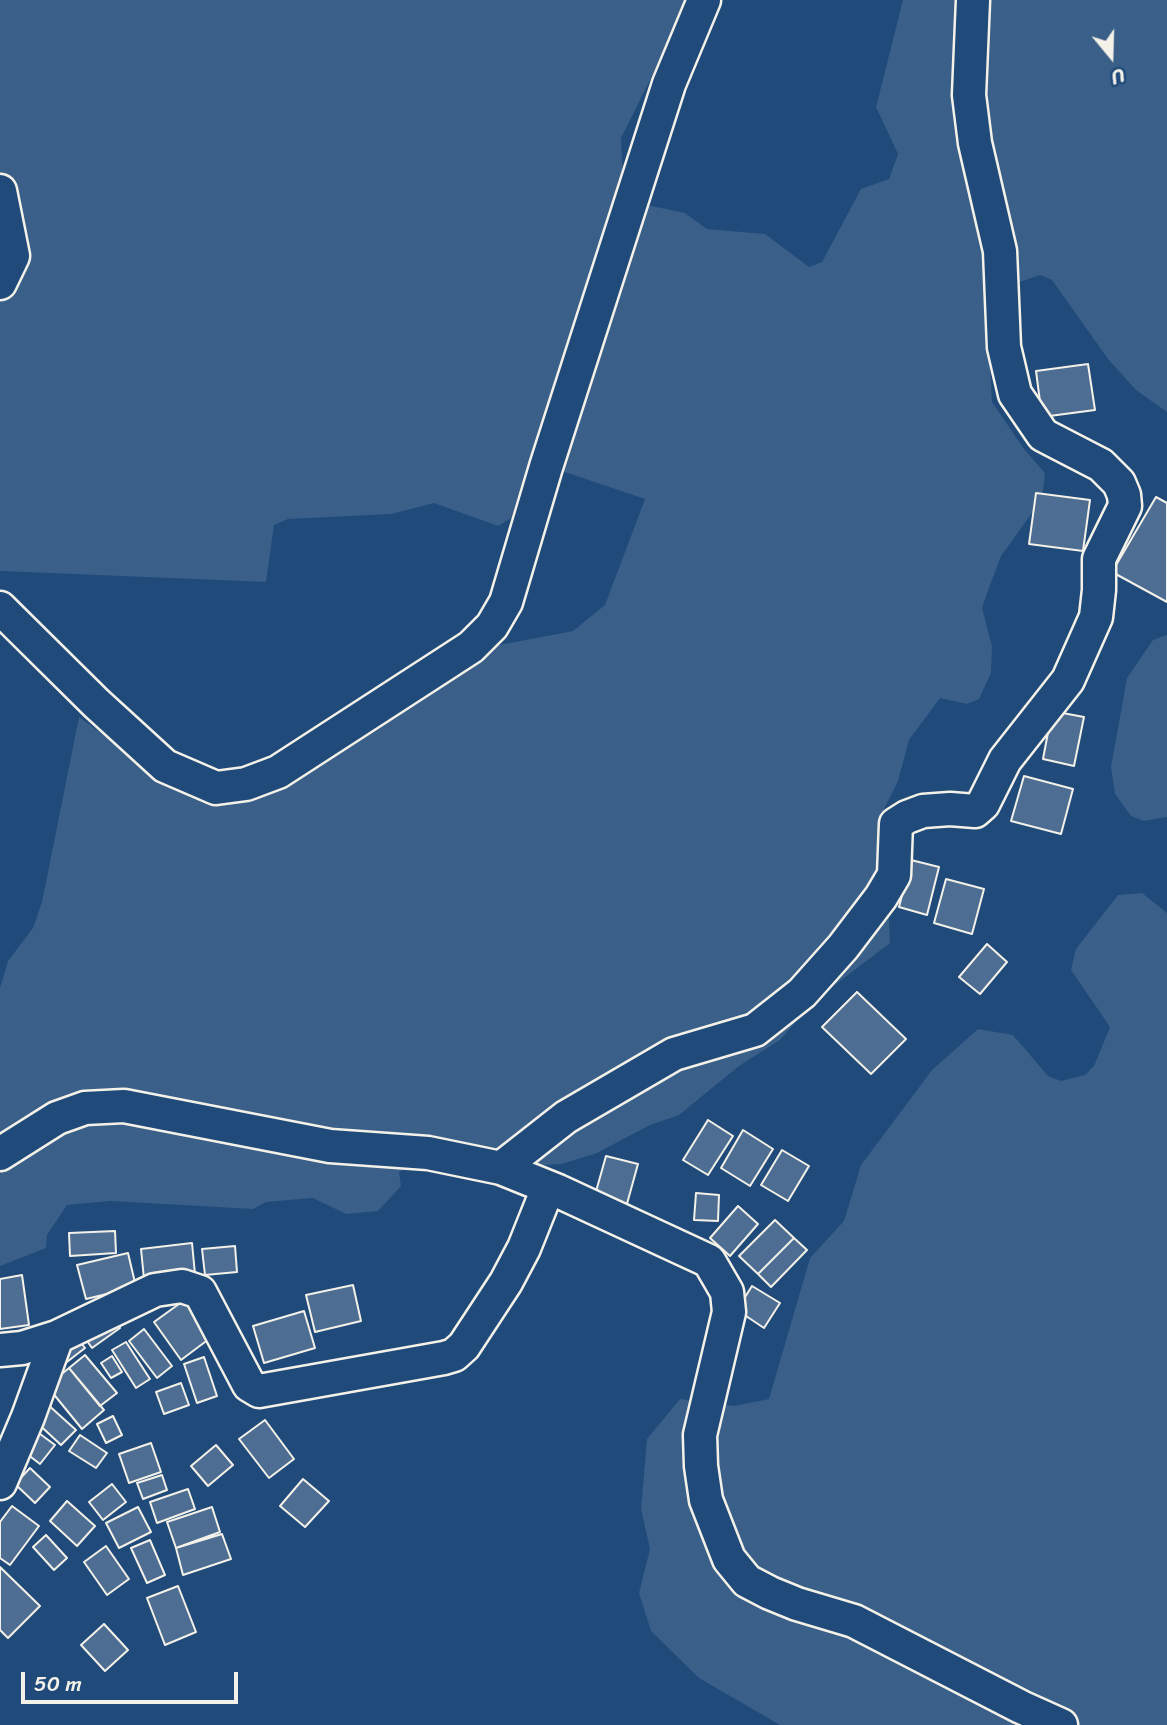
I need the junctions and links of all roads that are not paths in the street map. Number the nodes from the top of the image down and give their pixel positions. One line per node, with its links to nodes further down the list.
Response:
1 (704, 0): 5 (street)
2 (973, 0): 7 (street)
3 (0, 191): 4 (street)
4 (0, 283)
5 (0, 608)
6 (0, 1154): 7 (street)
7 (501, 1168): 8 (street)
8 (548, 1188): 9 (street); 12 (street)
9 (57, 1337): 10 (street); 11 (street)
10 (0, 1350)
11 (0, 1483)
12 (1061, 1725)

